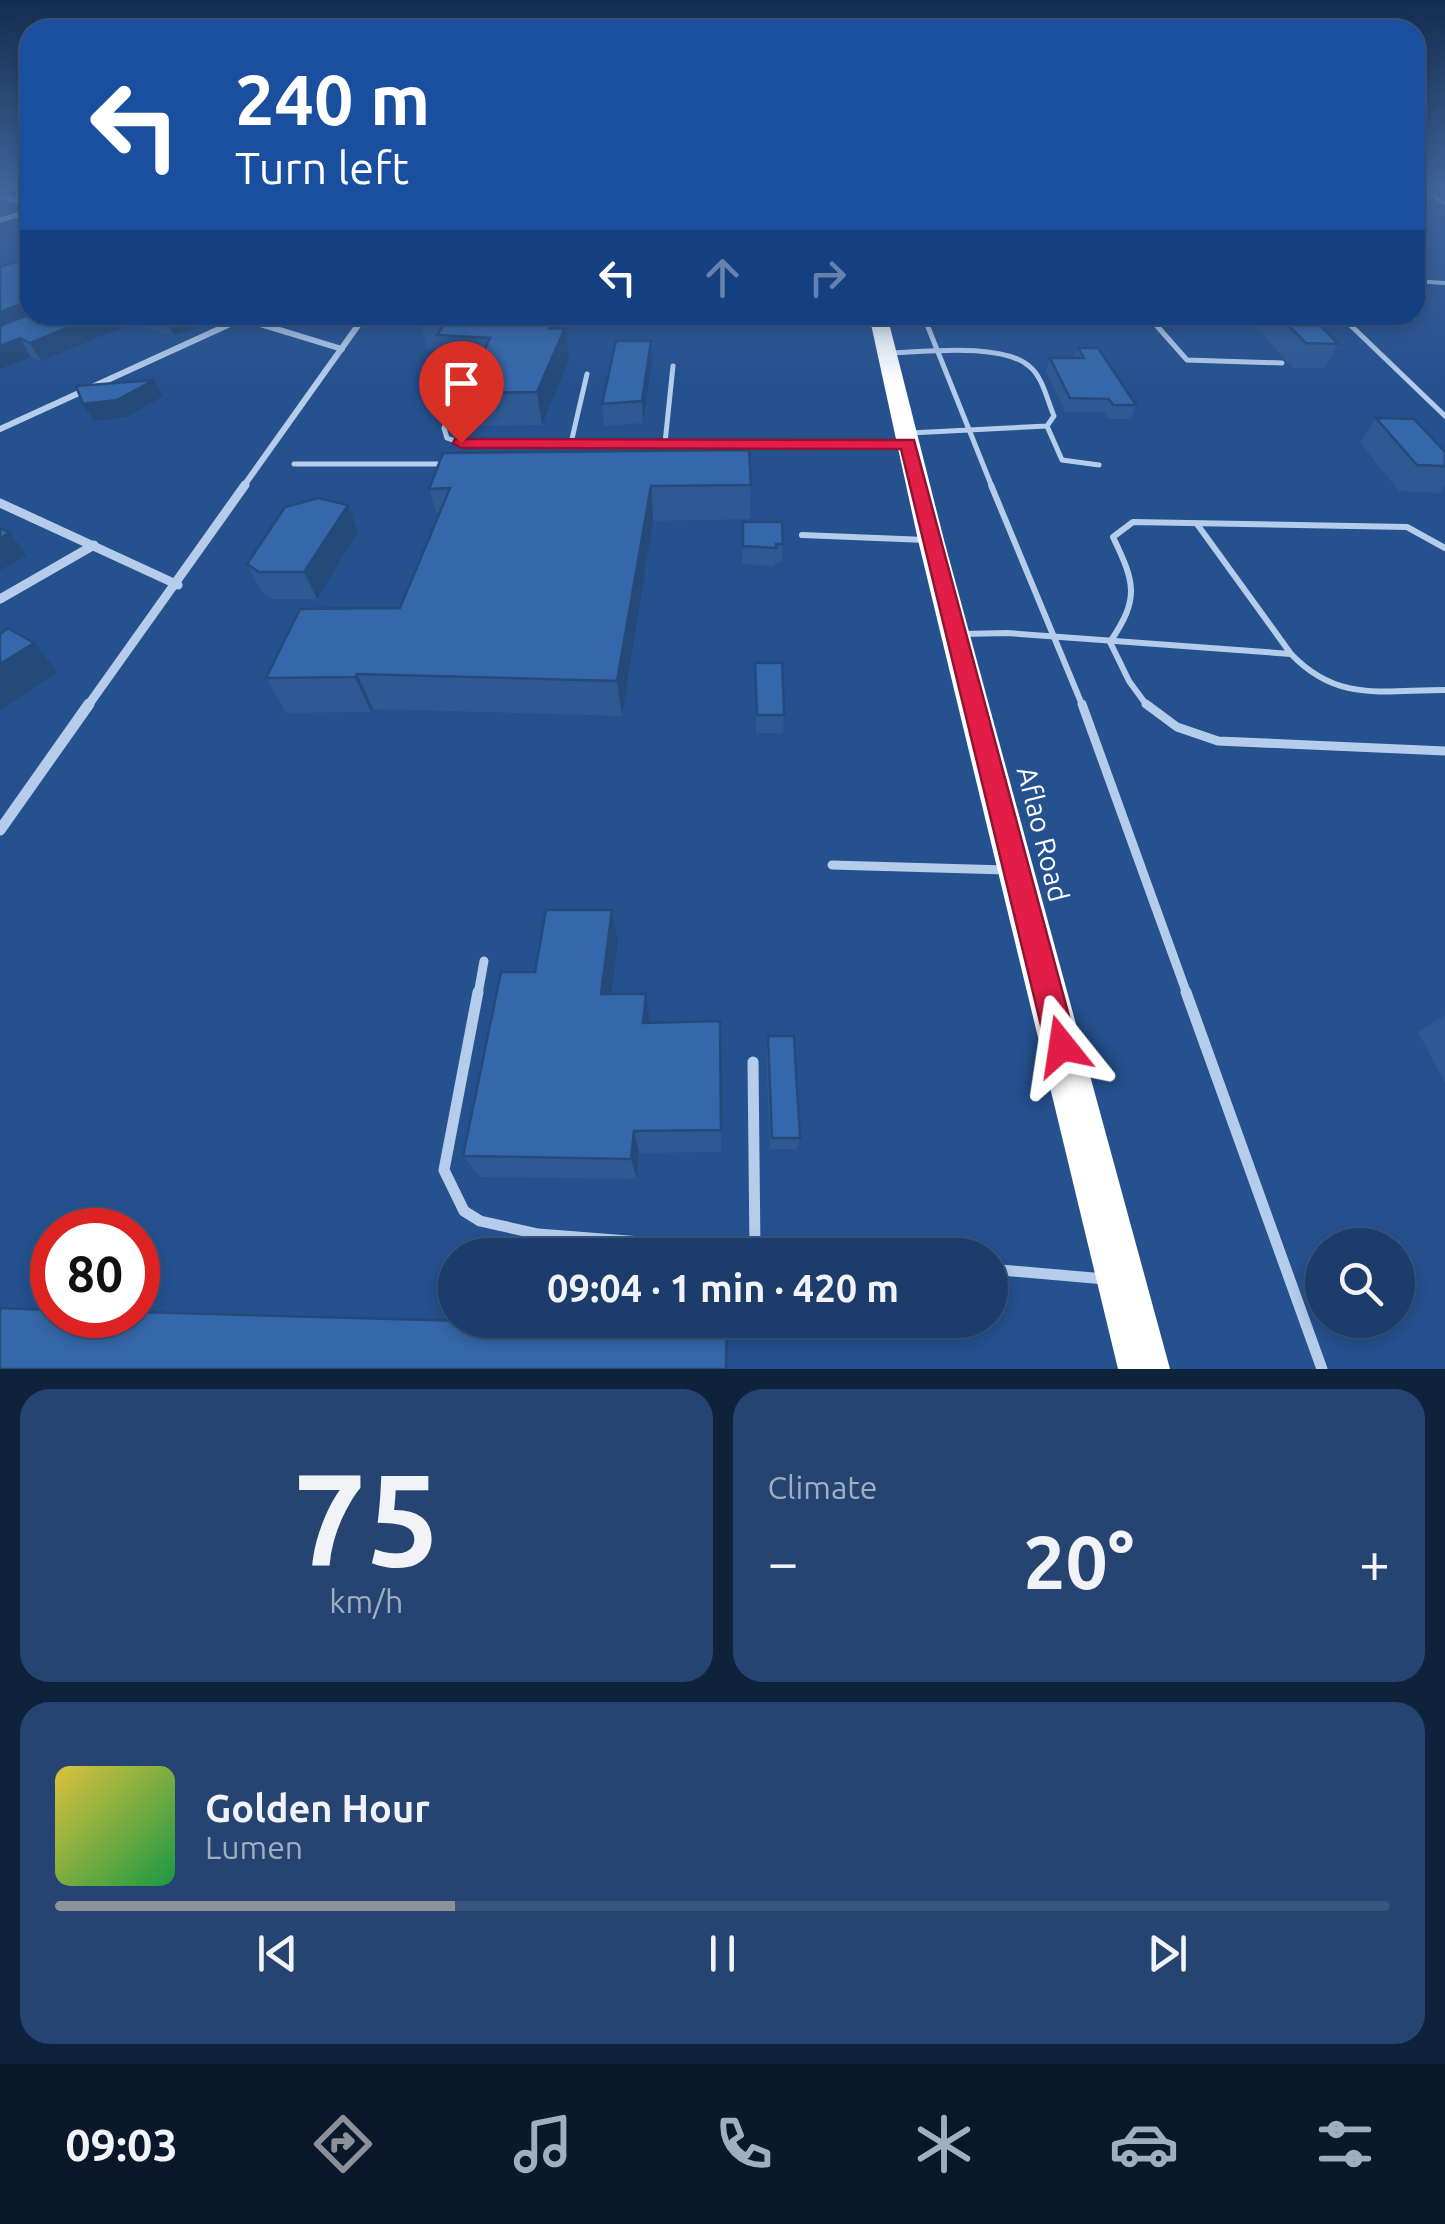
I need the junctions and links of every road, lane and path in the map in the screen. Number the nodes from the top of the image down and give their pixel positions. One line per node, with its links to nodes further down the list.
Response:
1 (229, 325): 17 (street)
2 (262, 325): 8 (street)
3 (359, 325): 8 (street)
4 (880, 325): 9 (highway, Aflao Road)
5 (927, 325): 10 (lane)
6 (1155, 325): 11 (lane)
7 (1350, 325): 15 (lane)
8 (342, 349): 33 (street)
9 (887, 353): 10 (lane); 19 (highway, Aflao Road)
10 (939, 353): 16 (lane); 18 (lane)
11 (1282, 363)
12 (673, 366): 21 (lane)
13 (587, 374): 20 (lane)
14 (465, 378): 20 (lane)
15 (1445, 416)
16 (1047, 426): 18 (lane); 26 (lane)
17 (0, 429)
18 (970, 432): 19 (lane); 36 (lane)
19 (907, 438): 22 (lane); 30 (highway, Aflao Road)
20 (571, 443): 21 (lane)
21 (665, 443): 22 (lane)
22 (739, 444): 23 (lane)
23 (740, 458)
24 (294, 464): 25 (lane)
25 (448, 464)
26 (1099, 465)
27 (0, 504): 31 (street)
28 (1198, 524): 32 (lane); 37 (lane); 38 (lane)
29 (802, 536): 30 (lane)
30 (931, 540): 35 (highway, Aflao Road)
31 (94, 545): 33 (street); 34 (street)
32 (1445, 548)
33 (178, 585): 41 (street)
34 (0, 599)
35 (956, 634): 36 (lane); 43 (highway, Aflao Road)
36 (1051, 636): 37 (lane); 51 (lane)
37 (1110, 642): 38 (lane); 40 (lane)
38 (1291, 654): 39 (lane)
39 (1445, 690)
40 (1445, 751)
41 (0, 830)
42 (832, 865): 43 (lane)
43 (1015, 870): 49 (highway, Aflao Road)
44 (484, 962): 46 (lane)
45 (753, 1062): 47 (lane)
46 (589, 1238)
47 (755, 1238)
48 (1008, 1271): 49 (lane)
49 (1122, 1280): 50 (highway, Aflao Road)
50 (1144, 1369)
51 (1322, 1369)

